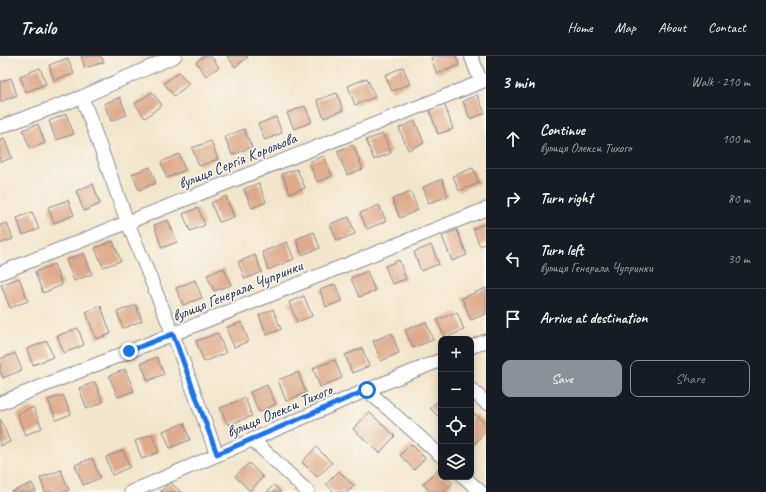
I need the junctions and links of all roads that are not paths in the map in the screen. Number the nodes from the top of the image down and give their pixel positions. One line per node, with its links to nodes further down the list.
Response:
1 (175, 56): 4 (street)
2 (471, 56): 3 (street)
3 (484, 81): 7 (street, вулиця Сергія Корольова)
4 (82, 97): 5 (street); 7 (street)
5 (0, 127)
6 (486, 209): 9 (street, вулиця Генерала Чупринки)
7 (127, 221): 8 (street, вулиця Сергія Корольова); 9 (street)
8 (0, 273)
9 (173, 334): 16 (street, вулиця Генерала Чупринки); 19 (street)
10 (486, 340): 11 (street)
11 (474, 346)
12 (438, 361): 13 (street, вулиця Олекси Тихого)
13 (367, 390): 17 (street, вулиця Олекси Тихого); 18 (street)
14 (474, 392): 15 (street)
15 (486, 402)
16 (0, 403)
17 (253, 440): 19 (street, вулиця Олекси Тихого); 22 (street)
18 (438, 453)
19 (217, 454): 21 (street, вулиця Олекси Тихого)
20 (467, 480): 23 (street)
21 (131, 492)
22 (308, 492)
23 (481, 492)

